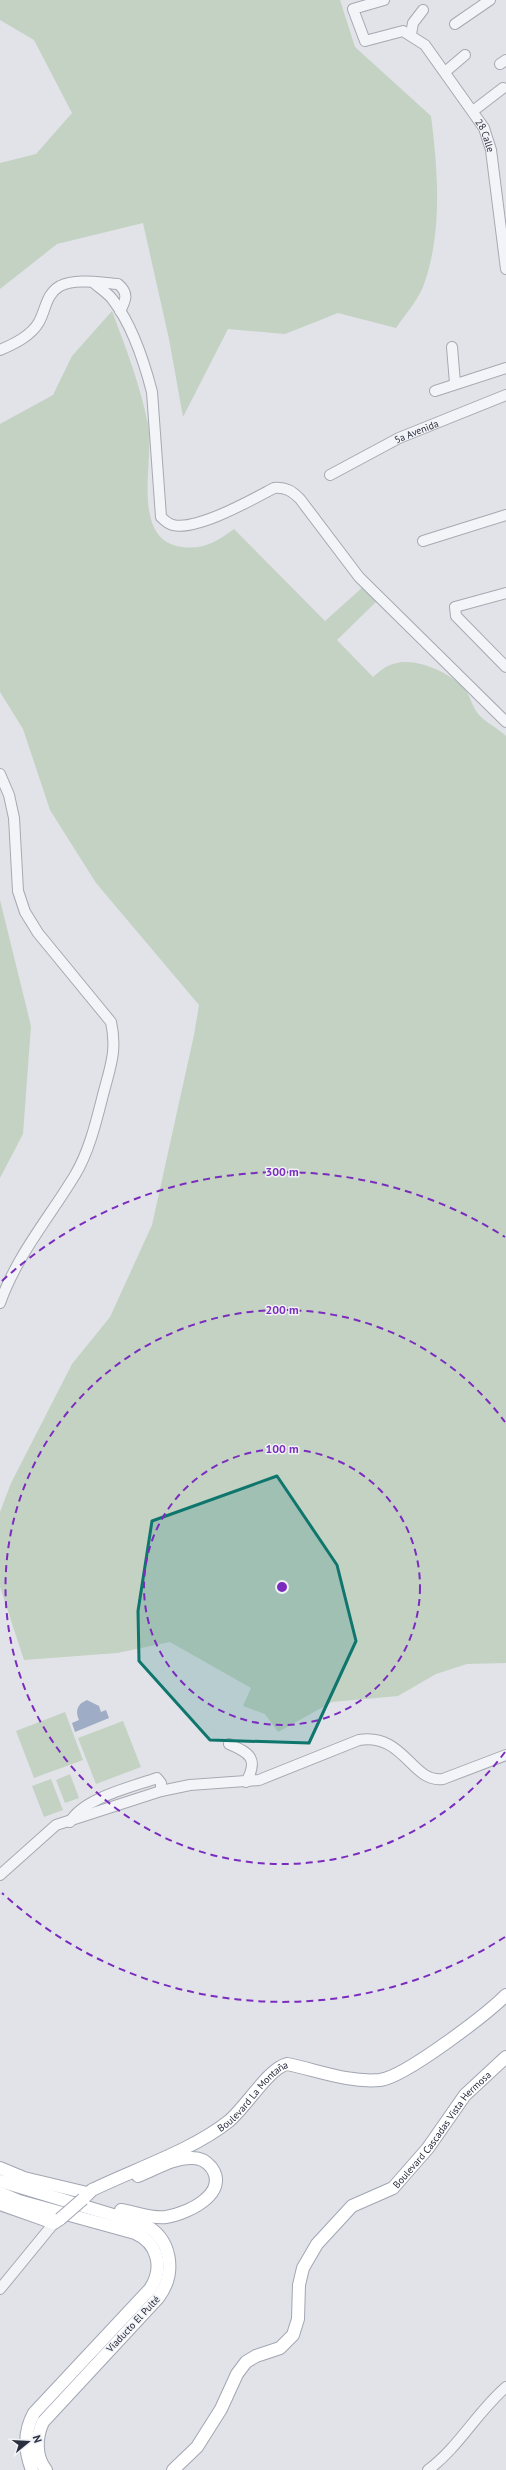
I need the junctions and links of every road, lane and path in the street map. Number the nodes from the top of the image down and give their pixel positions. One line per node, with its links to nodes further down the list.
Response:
1 (384, 0): 5 (street)
2 (490, 0): 4 (street)
3 (423, 10): 5 (street)
4 (455, 24)
5 (407, 33): 7 (street, 28 Calle)
6 (465, 55): 7 (street)
7 (445, 72): 9 (street, 28 Calle)
8 (503, 88): 9 (street)
9 (473, 111): 10 (street, 28 Calle)
10 (506, 269)
11 (95, 284): 12 (street); 12 (street); 14 (street)
12 (120, 311): 25 (street)
13 (452, 347): 16 (street)
14 (0, 350)
15 (506, 368): 16 (street)
16 (455, 383): 17 (street)
17 (435, 391)
18 (506, 395): 19 (street, 5a Avenida)
19 (330, 475)
20 (506, 515): 21 (street)
21 (423, 541)
22 (506, 592): 23 (street)
23 (502, 658): 24 (street)
24 (506, 668)
25 (506, 722)
26 (0, 774): 27 (street)
27 (0, 1303)
28 (229, 1744): 30 (street)
29 (506, 1755): 30 (street)
30 (246, 1782): 31 (street)
31 (14, 1861): 32 (street); 33 (street)
32 (0, 1865)
33 (0, 1875)
34 (506, 1995): 39 (main road, Boulevard La Montaña)
35 (506, 2057): 47 (main road, Boulevard Cascadas Vista Hermosa)
36 (0, 2168): 39 (main road)
37 (0, 2180): 41 (main road, Viaducto El Pulté)
38 (0, 2193): 42 (main road)
39 (85, 2196): 41 (main road); 42 (main road, bridge)
40 (0, 2204): 42 (main road)
41 (102, 2211): 46 (main road, Viaducto El Pulté)
42 (56, 2217): 43 (street); 45 (main road, Viaducto El Pulté)
43 (0, 2289)
44 (506, 2387): 48 (street)
45 (32, 2470)
46 (46, 2470)
47 (173, 2470)
48 (428, 2470)

